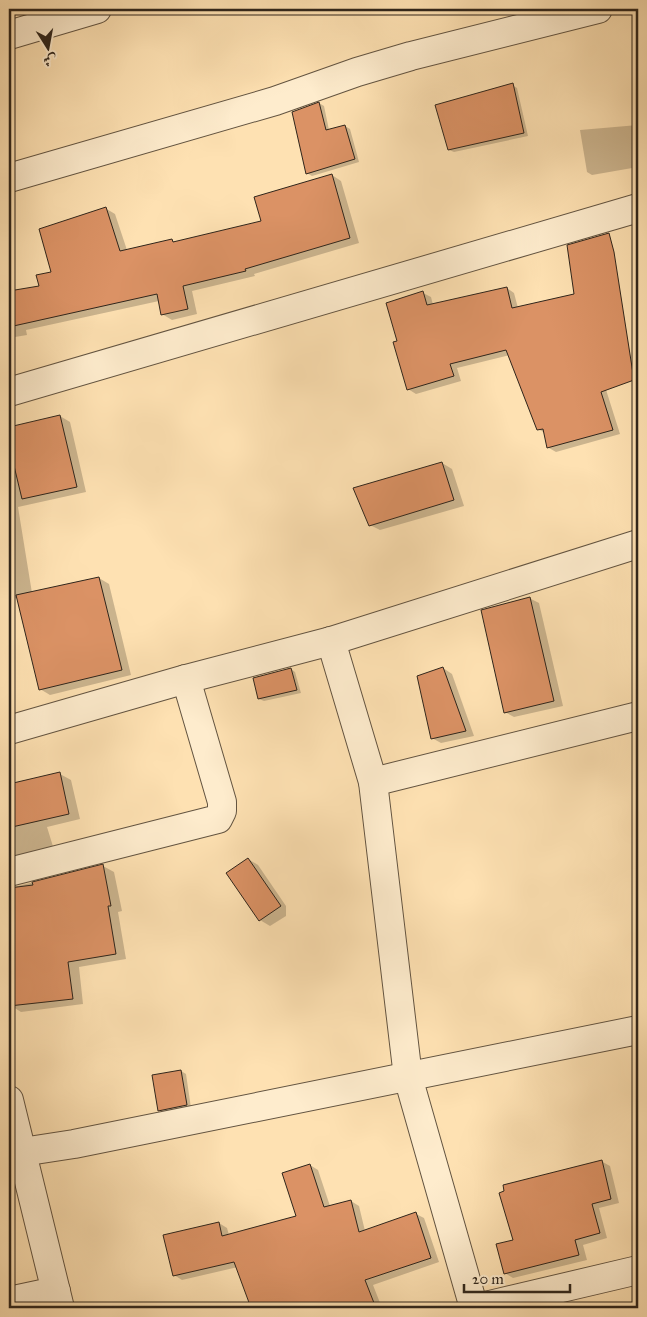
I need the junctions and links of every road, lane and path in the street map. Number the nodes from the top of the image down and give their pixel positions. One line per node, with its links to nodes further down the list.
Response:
1 (97, 9): 3 (street)
2 (598, 9): 4 (street)
3 (9, 35)
4 (9, 178)
5 (638, 208): 6 (street)
6 (9, 392)
7 (638, 544): 8 (street)
8 (331, 641): 9 (street); 12 (street)
9 (186, 679): 11 (street); 13 (street)
10 (638, 716): 12 (street)
11 (9, 730)
12 (373, 782): 15 (street)
13 (9, 872)
14 (638, 1030): 15 (street)
15 (408, 1077): 17 (street); 21 (street)
16 (9, 1100): 17 (street)
17 (15, 1153): 19 (street)
18 (638, 1270): 21 (street)
19 (58, 1300): 20 (street)
20 (9, 1301)
21 (475, 1308)

